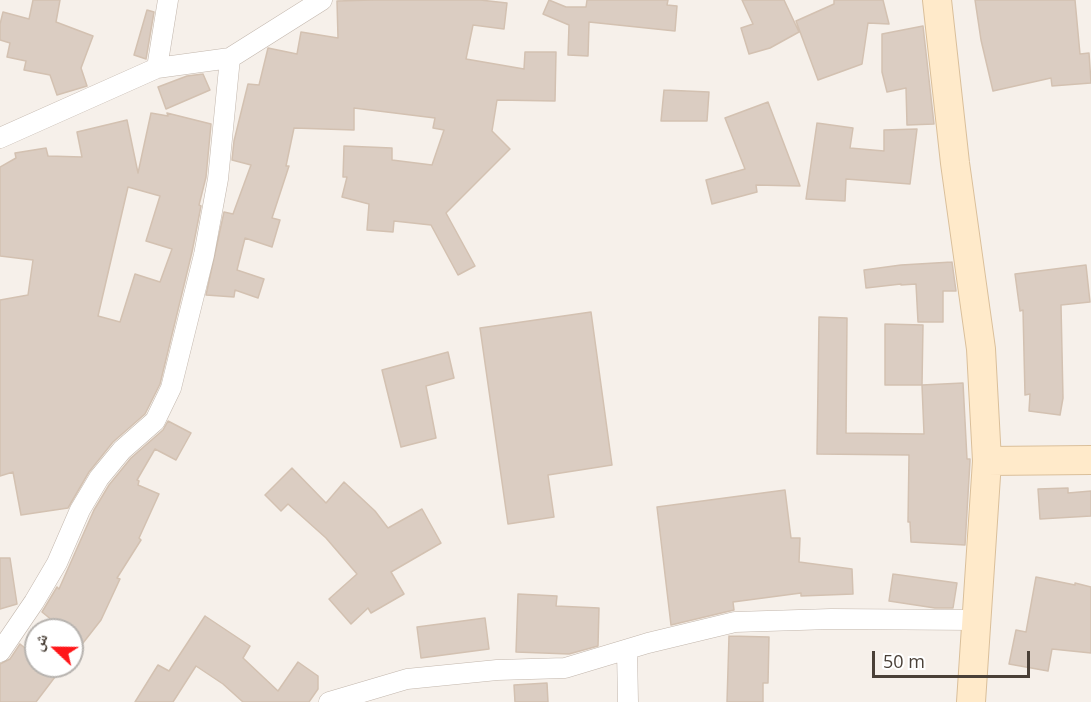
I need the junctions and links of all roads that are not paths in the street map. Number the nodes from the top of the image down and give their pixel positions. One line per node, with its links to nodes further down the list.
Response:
1 (168, 0): 5 (street)
2 (322, 0): 4 (street)
3 (938, 0): 8 (main road)
4 (230, 58): 5 (street); 11 (street)
5 (156, 68): 6 (street)
6 (0, 138)
7 (1091, 460): 8 (main road)
8 (987, 461): 9 (main road)
9 (976, 620): 10 (street); 14 (main road)
10 (627, 650): 12 (street); 13 (street)
11 (0, 652)
12 (330, 702)
13 (628, 702)
14 (971, 702)

